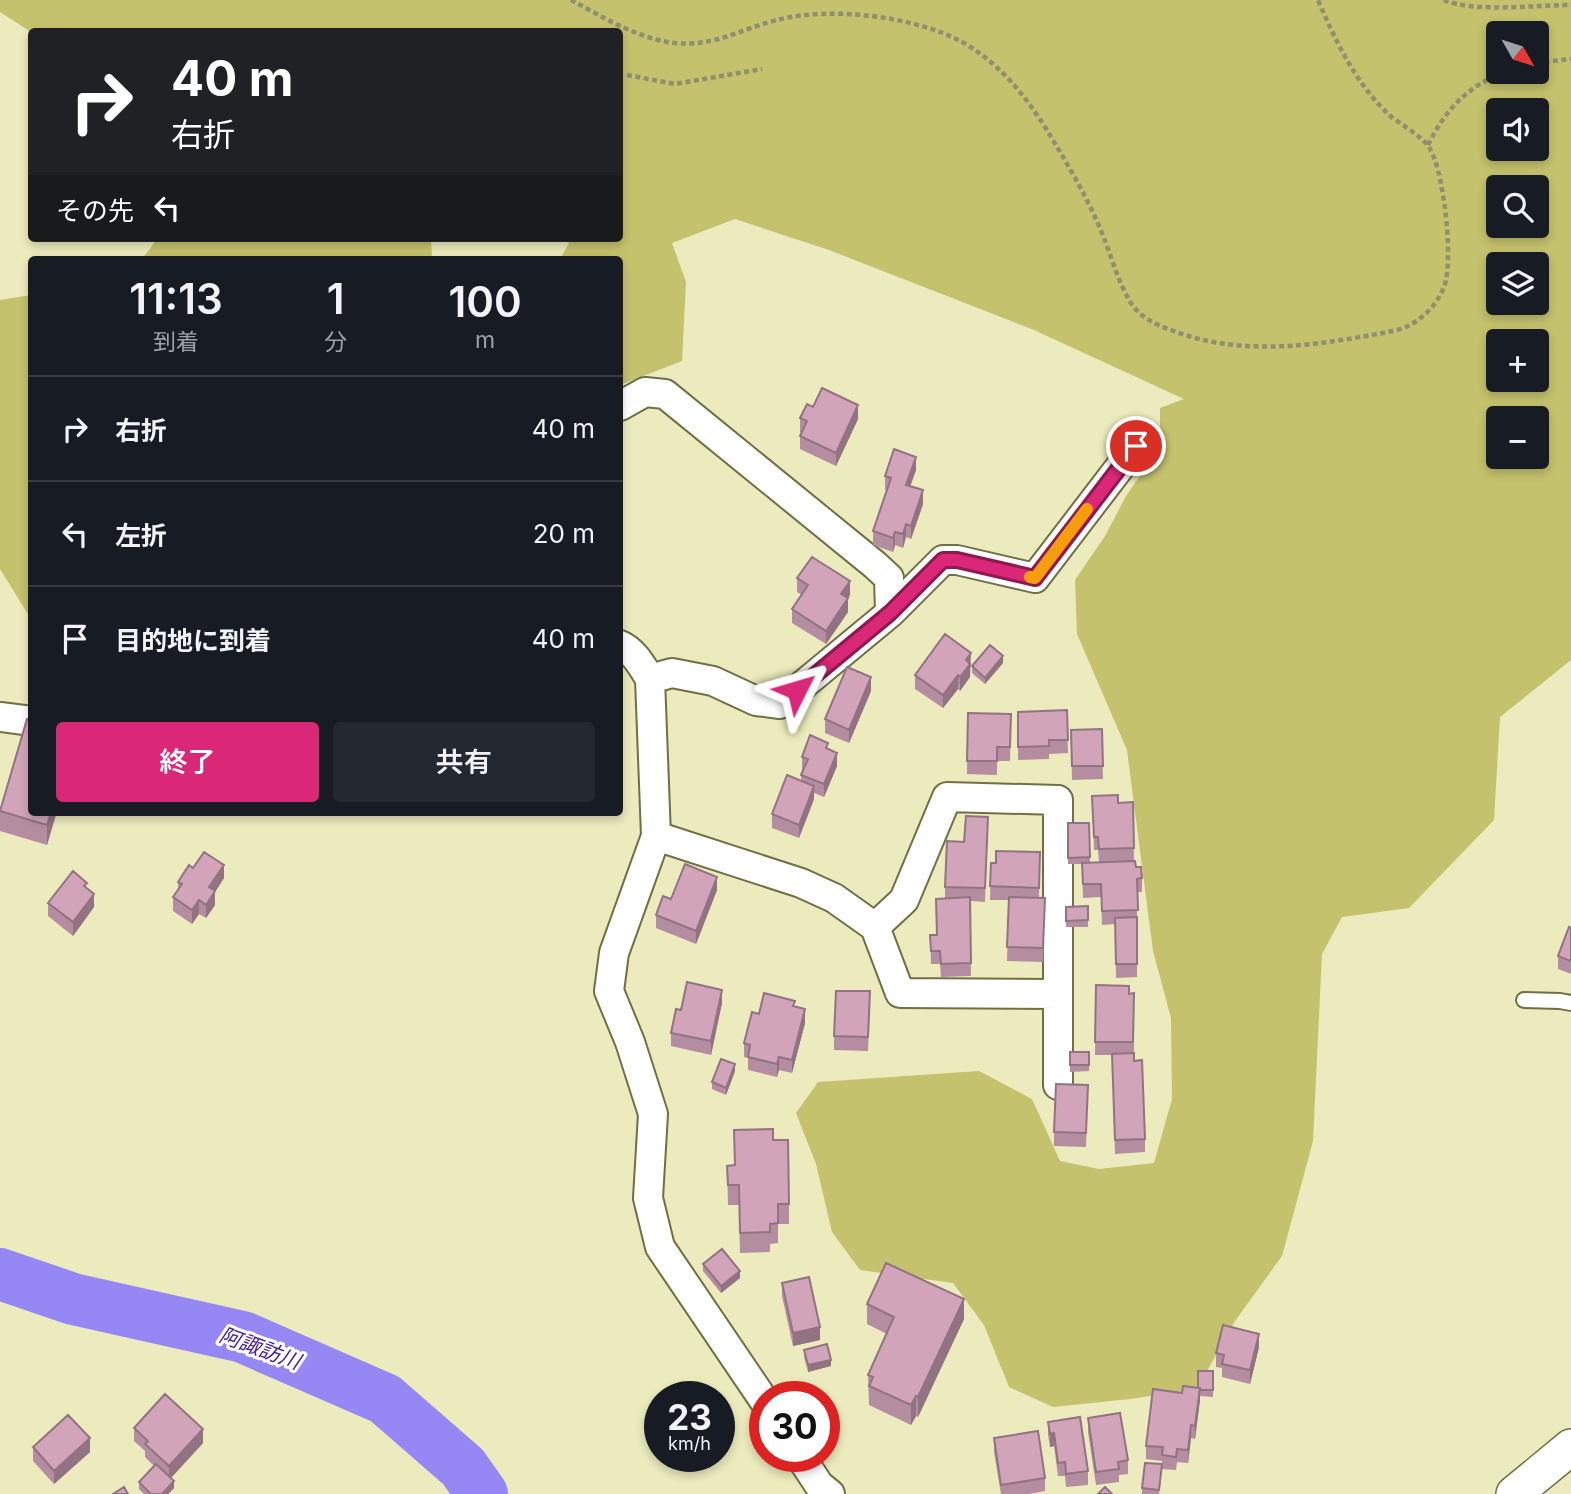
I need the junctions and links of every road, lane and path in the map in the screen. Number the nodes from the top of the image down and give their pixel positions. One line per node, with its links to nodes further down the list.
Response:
1 (571, 0): 10 (path)
2 (1318, 0): 10 (path)
3 (1444, 0): 4 (path)
4 (1571, 5)
5 (1571, 59): 6 (path)
6 (1549, 62)
7 (762, 69): 8 (path)
8 (627, 75)
9 (1486, 81): 10 (path)
10 (1428, 145)
11 (623, 404): 13 (street)
12 (1136, 446): 13 (street)
13 (890, 613): 15 (street)
14 (623, 646): 15 (street)
15 (650, 679): 18 (street)
16 (0, 717): 17 (street)
17 (28, 720)
18 (656, 836): 19 (street); 24 (street)
19 (875, 927): 20 (street); 20 (street)
20 (1058, 994): 23 (street)
21 (1524, 1000): 22 (lane)
22 (1571, 1003)
23 (1058, 1085)
24 (751, 1381)
25 (1571, 1447): 28 (street)
26 (810, 1472): 27 (street)
27 (830, 1494)
28 (1514, 1494)

